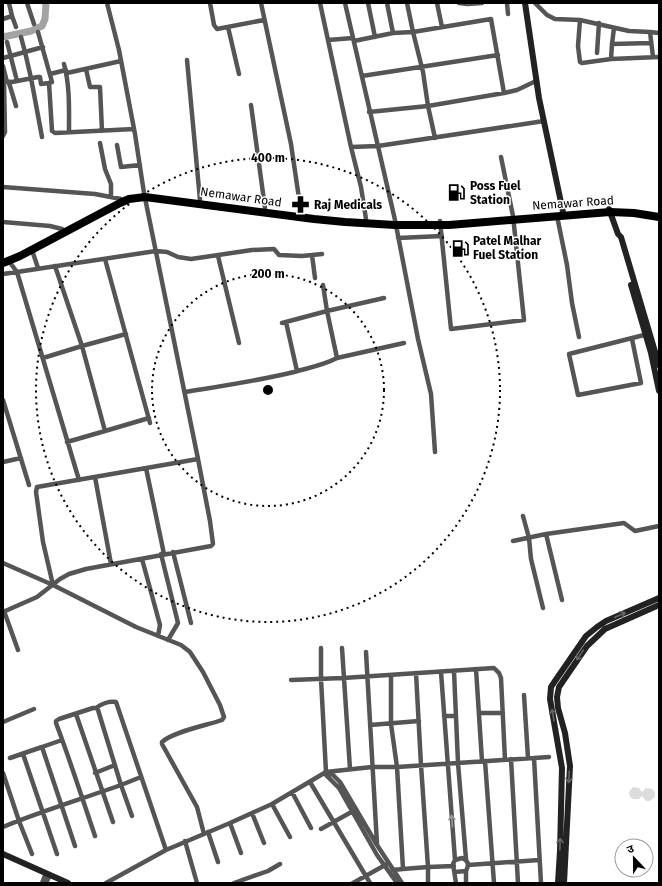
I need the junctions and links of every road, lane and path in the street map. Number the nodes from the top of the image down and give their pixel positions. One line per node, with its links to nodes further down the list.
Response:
1 (8, 3): 19 (street)
2 (27, 3): 24 (street)
3 (107, 3): 51 (street)
4 (210, 3): 26 (street)
5 (261, 3): 21 (street)
6 (320, 3): 36 (street)
7 (345, 3): 37 (street)
8 (368, 3): 35 (street)
9 (387, 3): 33 (street)
10 (407, 3): 30 (street)
11 (437, 3): 27 (street)
12 (459, 3): 17 (street)
13 (482, 3): 17 (street)
14 (507, 3): 18 (street)
15 (525, 3): 62 (street)
16 (535, 3): 22 (street)
17 (476, 4)
18 (508, 14)
19 (12, 16): 20 (street); 25 (street)
20 (3, 19)
21 (264, 20): 26 (street); 91 (street)
22 (580, 20): 23 (street); 49 (street)
23 (598, 23): 28 (street); 43 (street)
24 (34, 24)
25 (16, 27)
26 (228, 27): 58 (street)
27 (442, 27): 30 (street); 44 (street)
28 (614, 28): 31 (street); 40 (street)
29 (38, 32): 41 (street)
30 (413, 32): 33 (street); 54 (street)
31 (650, 32): 32 (street); 39 (street)
32 (659, 32)
33 (393, 33): 35 (street)
34 (21, 36): 42 (street)
35 (374, 37): 37 (street)
36 (328, 40): 37 (street); 80 (street)
37 (354, 40): 59 (street)
38 (7, 42): 45 (street)
39 (651, 42): 40 (street); 46 (street)
40 (612, 44): 49 (street)
41 (43, 47): 42 (street); 57 (street)
42 (25, 52): 45 (street); 60 (street)
43 (597, 53)
44 (498, 55): 54 (street); 65 (street)
45 (11, 56): 48 (street); 61 (street)
46 (652, 57): 47 (street); 49 (street)
47 (659, 57)
48 (3, 58)
49 (611, 59)
50 (187, 60): 88 (street)
51 (121, 61): 55 (street); 72 (street)
52 (64, 64): 56 (street)
53 (3, 66): 63 (street)
54 (421, 66): 59 (street); 68 (street)
55 (86, 69): 56 (street); 71 (street)
56 (66, 71): 57 (street); 73 (street)
57 (50, 74): 64 (street)
58 (239, 74)
59 (362, 76): 69 (street)
60 (31, 78): 61 (street); 64 (street); 75 (street)
61 (17, 81): 63 (street)
62 (536, 81): 65 (street); 70 (street)
63 (6, 82): 67 (street); 74 (street)
64 (49, 83): 73 (street)
65 (504, 93): 68 (street)
66 (251, 105): 89 (street)
67 (16, 106)
68 (428, 106): 69 (street); 76 (street)
69 (369, 112): 79 (street)
70 (544, 120): 76 (street); 93 (street)
71 (102, 130): 72 (street); 73 (street)
72 (134, 130): 82 (street)
73 (69, 132)
74 (3, 136)
75 (42, 137)
76 (434, 138): 79 (street)
77 (100, 143): 85 (street)
78 (117, 145): 82 (street)
79 (378, 146): 80 (street); 99 (street)
80 (351, 147): 97 (street)
81 (501, 157): 96 (street)
82 (140, 165): 84 (street)
83 (3, 187): 85 (street)
84 (145, 195): 86 (highway, Nemawar Road); 87 (highway, Nemawar Road); 104 (highway, Nemawar Road); 105 (street)
85 (111, 197): 87 (street)
86 (174, 198): 88 (highway, Nemawar Road); 94 (highway, Nemawar Road)
87 (121, 199): 101 (highway, Nemawar Road)
88 (200, 200): 89 (highway, Nemawar Road)
89 (265, 208): 91 (highway, Nemawar Road)
90 (609, 210): 92 (highway, Nemawar Road); 93 (highway, Nemawar Road); 95 (highway, Nemawar Road); 120 (street)
91 (301, 212): 94 (highway, Nemawar Road)
92 (659, 213)
93 (560, 214): 96 (highway, Nemawar Road); 121 (street)
94 (314, 216): 97 (highway, Nemawar Road); 99 (highway, Nemawar Road)
95 (659, 217)
96 (513, 218): 100 (highway, Nemawar Road); 102 (street)
97 (366, 219): 99 (highway, Nemawar Road)
98 (3, 222): 101 (street)
99 (395, 222): 100 (highway, Nemawar Road); 103 (street)
100 (440, 223): 102 (street)
101 (62, 229): 110 (highway, Nemawar Road)
102 (442, 236): 103 (street)
103 (398, 238): 135 (street)
104 (32, 250): 110 (highway, Nemawar Road); 112 (street)
105 (156, 251): 108 (street); 109 (street); 131 (street)
106 (322, 254): 107 (street)
107 (312, 255): 108 (street); 115 (street)
108 (218, 256): 123 (street)
109 (105, 259): 111 (street); 119 (street)
110 (6, 260): 113 (street)
111 (55, 266): 112 (street); 125 (street)
112 (38, 268): 113 (street)
113 (17, 272): 114 (street); 126 (street)
114 (3, 274)
115 (315, 278)
116 (323, 285): 118 (street)
117 (384, 298): 118 (street)
118 (327, 311): 127 (street); 129 (street)
119 (126, 334): 125 (street); 133 (street)
120 (648, 334): 122 (street); 128 (street); 130 (street)
121 (579, 337)
122 (632, 339): 122 (street)
123 (239, 343)
124 (404, 343): 127 (street)
125 (82, 346): 126 (street); 133 (street)
126 (44, 358): 134 (street)
127 (337, 358): 129 (street)
128 (659, 363)
129 (297, 371): 131 (street)
130 (659, 391)
131 (185, 392): 137 (street)
132 (3, 399): 136 (street)
133 (105, 430): 134 (street)
134 (67, 442): 141 (street)
135 (435, 452)
136 (21, 458): 138 (street); 142 (street)
137 (198, 459): 139 (street); 148 (street)
138 (3, 462)
139 (146, 468): 140 (street); 149 (street)
140 (95, 477): 141 (street); 152 (street)
141 (79, 480): 153 (street)
142 (30, 485)
143 (523, 516): 146 (street)
144 (659, 526): 145 (street)
145 (546, 534): 146 (street); 155 (street)
146 (529, 538): 147 (street); 157 (street)
147 (512, 541)
148 (174, 552): 149 (street); 159 (street)
149 (162, 554): 150 (street); 161 (street)
150 (142, 559): 152 (street); 160 (street)
151 (3, 563): 153 (street)
152 (111, 564): 153 (street)
153 (53, 585): 158 (street); 160 (street)
154 (659, 598): 270 (street, one-way to 154)
155 (562, 600)
156 (659, 605): 271 (street, one-way to 271)
157 (543, 608)
158 (4, 612): 164 (street)
159 (191, 623)
160 (158, 636): 161 (street)
161 (168, 640): 225 (street)
162 (321, 648): 173 (street)
163 (342, 648): 172 (street)
164 (18, 650)
165 (366, 652): 171 (street)
166 (476, 669): 167 (street); 178 (street); 179 (street)
167 (454, 671): 168 (street); 182 (street)
168 (441, 672): 169 (street); 181 (street)
169 (416, 673): 170 (street); 183 (street)
170 (391, 675): 171 (street); 185 (street)
171 (367, 677): 172 (street); 186 (street)
172 (344, 678): 173 (street); 202 (street)
173 (321, 679): 174 (street); 203 (street)
174 (290, 680)
175 (524, 695): 192 (street)
176 (96, 708): 180 (street); 198 (street); 206 (street)
177 (34, 709): 184 (street)
178 (479, 713): 179 (street); 195 (street)
179 (503, 713): 194 (street)
180 (76, 714): 187 (street); 205 (street)
181 (444, 716): 182 (street); 197 (street)
182 (456, 716): 196 (street)
183 (419, 721): 185 (street); 199 (street)
184 (3, 722)
185 (391, 723): 186 (street); 201 (street)
186 (370, 724): 200 (street)
187 (62, 740): 188 (street); 211 (street)
188 (42, 747): 189 (street); 213 (street)
189 (23, 754): 191 (street); 215 (street)
190 (549, 757): 193 (street)
191 (10, 758)
192 (528, 758): 193 (street); 194 (street)
193 (534, 758): 239 (street)
194 (508, 760): 195 (street); 241 (street)
195 (484, 761): 196 (street); 242 (street)
196 (458, 763): 197 (street); 237 (street)
197 (448, 764): 199 (street); 238 (street, one-way to 197)
198 (115, 765): 205 (street); 208 (street)
199 (420, 765): 201 (street); 247 (street)
200 (372, 767): 201 (street); 202 (street); 230 (street)
201 (397, 767): 248 (street)
202 (350, 769): 203 (street)
203 (325, 772): 207 (street); 214 (street)
204 (3, 773): 218 (street)
205 (95, 773): 209 (street)
206 (141, 777): 208 (street); 232 (street)
207 (310, 782): 210 (street); 220 (street)
208 (121, 784): 209 (street); 217 (street)
209 (102, 792): 211 (street); 219 (street)
210 (292, 792): 212 (street); 223 (street)
211 (82, 798): 213 (street); 226 (street)
212 (272, 804): 216 (street); 227 (street)
213 (60, 806): 215 (street); 231 (street)
214 (354, 810): 220 (street); 230 (street); 244 (street)
215 (42, 812): 218 (street); 236 (street)
216 (252, 813): 221 (street); 229 (street)
217 (132, 816)
218 (19, 820): 222 (street); 235 (street)
219 (113, 822)
220 (334, 822): 224 (street); 253 (street)
221 (230, 823): 225 (street); 233 (street)
222 (3, 827)
223 (311, 828)
224 (321, 829)
225 (206, 833): 228 (street); 240 (street)
226 (95, 836)
227 (290, 837)
228 (185, 841): 232 (street); 258 (street)
229 (264, 843)
230 (377, 845): 244 (street)
231 (75, 846)
232 (166, 850): 257 (street)
233 (241, 853)
234 (3, 854): 252 (street)
235 (32, 854)
236 (57, 854)
237 (466, 859): 238 (street); 245 (street)
238 (455, 860): 246 (street)
239 (538, 860): 241 (street); 269 (street)
240 (218, 862)
241 (517, 862): 242 (street); 268 (street)
242 (493, 863): 245 (street); 267 (street)
243 (280, 864): 259 (street)
244 (386, 864): 249 (street); 253 (street); 262 (street)
245 (468, 865): 250 (street)
246 (454, 866): 247 (street); 251 (street)
247 (428, 867): 248 (street); 264 (street)
248 (403, 869): 249 (street)
249 (393, 870): 263 (street)
250 (466, 871): 251 (street); 266 (street)
251 (455, 872): 265 (street)
252 (48, 874): 254 (street); 255 (street); 256 (street)
253 (365, 876): 260 (street); 261 (street)
254 (42, 883)
255 (46, 883)
256 (68, 883)
257 (106, 883)
258 (197, 883)
259 (234, 883)
260 (353, 883)
261 (370, 883)
262 (397, 883)
263 (402, 883)
264 (428, 883)
265 (456, 883)
266 (466, 883)
267 (494, 883)
268 (518, 883)
269 (541, 883)
270 (558, 883)
271 (564, 883)

